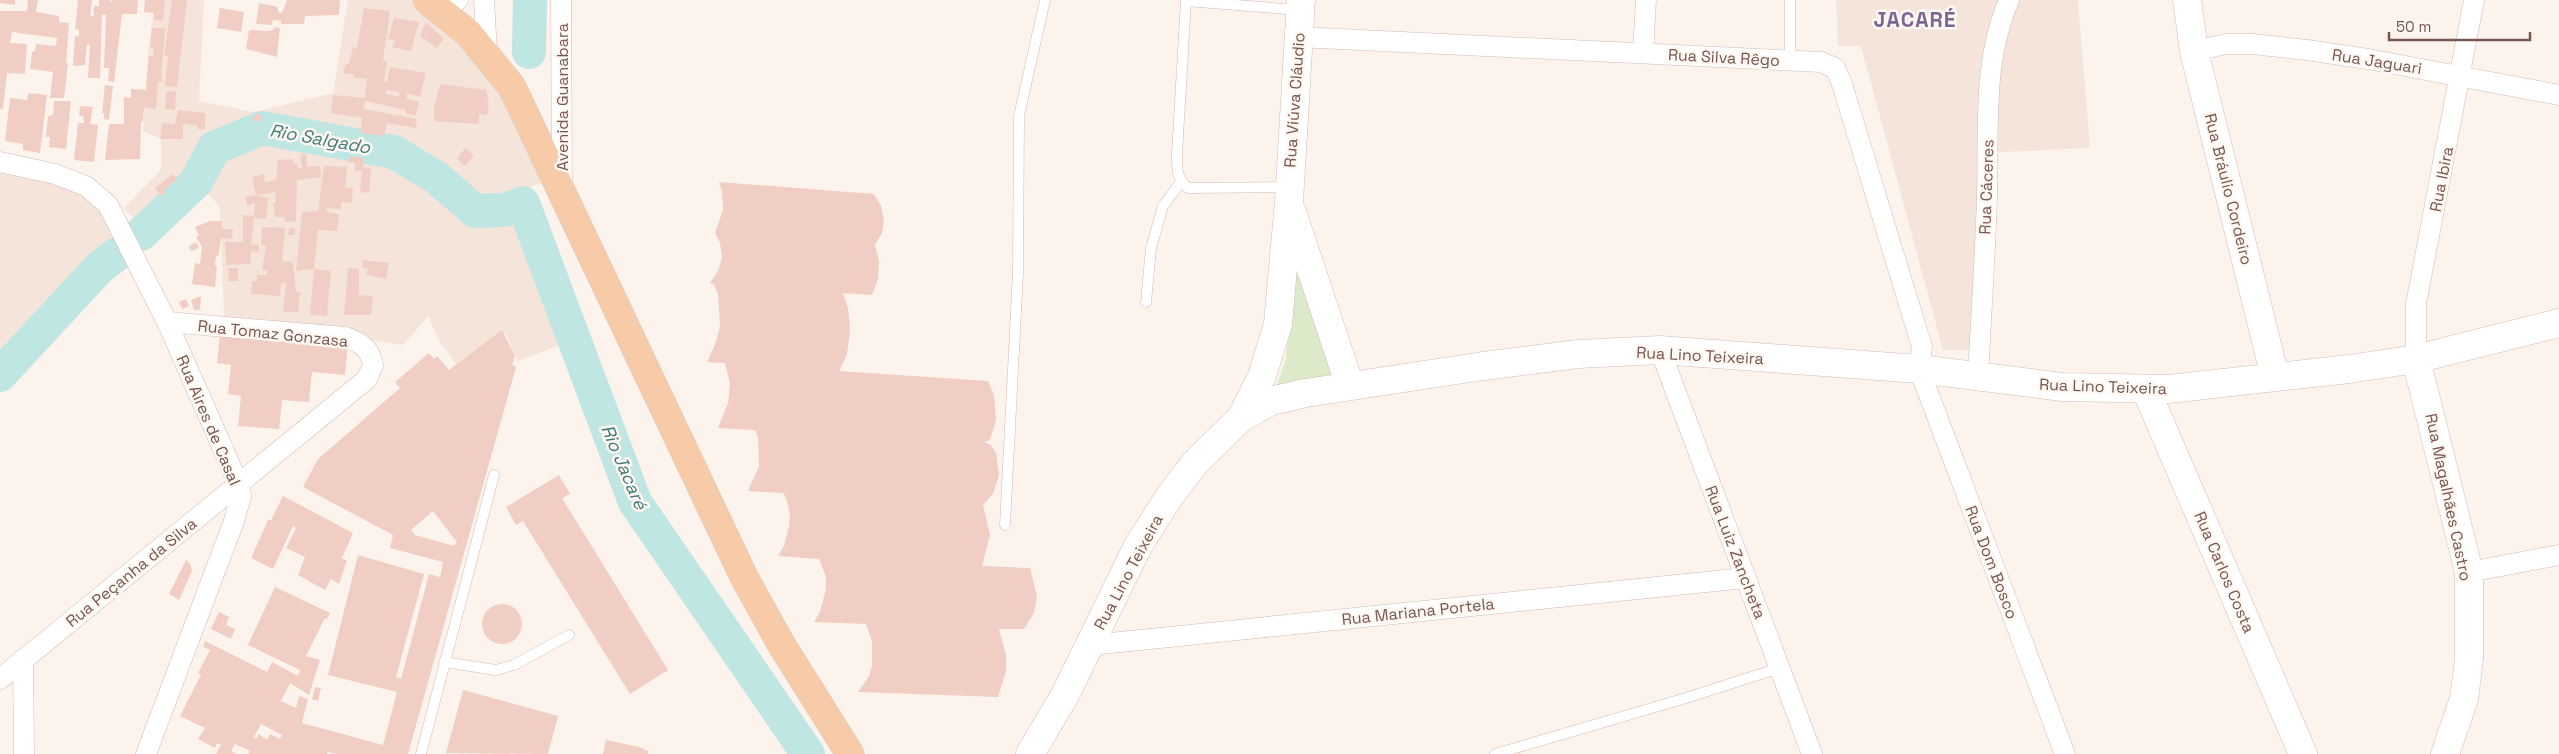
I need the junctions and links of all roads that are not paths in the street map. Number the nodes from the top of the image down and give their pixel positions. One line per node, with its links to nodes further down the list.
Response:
1 (484, 0): 15 (street)
2 (561, 0): 21 (street, Avenida Guanabara)
3 (1045, 0): 37 (lane)
4 (1646, 0): 14 (street)
5 (1790, 0): 16 (lane)
6 (2009, 0): 30 (street, Rua Cáceres)
7 (2187, 0): 13 (street, Rua Bráulio Cordeiro)
8 (2474, 0): 17 (street, Rua Ibira)
9 (1183, 1): 11 (lane); 20 (lane)
10 (443, 4): 15 (main road)
11 (1300, 5): 12 (street, Rua Viúva Cláudio)
12 (1298, 37): 14 (street, Rua Silva Rêgo); 22 (street, Rua Viúva Cláudio)
13 (2194, 50): 17 (street, Rua Jaguari); 31 (street, Rua Bráulio Cordeiro)
14 (1643, 53): 16 (street, Rua Silva Rêgo)
15 (487, 54): 21 (main road)
16 (1790, 60): 29 (street, Rua Silva Rêgo)
17 (2461, 76): 18 (street, Rua Jaguari); 28 (street, Rua Ibira)
18 (2559, 95)
19 (0, 162): 24 (street, Rua Aires de Casal)
20 (1181, 182): 22 (lane); 23 (lane)
21 (560, 189): 50 (main road)
22 (1288, 194): 32 (street); 34 (street, Rua Viúva Cláudio)
23 (1146, 302)
24 (167, 322): 27 (street, Rua Tomaz Gonzasa); 36 (street, Rua Aires de Casal)
25 (2557, 329): 28 (street, Rua Lino Teixeira)
26 (1660, 350): 29 (street, Rua Lino Teixeira); 32 (street, Rua Lino Teixeira); 40 (street, Rua Luiz Zancheta)
27 (372, 358): 36 (street, Rua Peçanha da Silva)
28 (2416, 358): 31 (street, Rua Lino Teixeira); 39 (street, Rua Magalhães Castro)
29 (1919, 369): 30 (street, Rua Lino Teixeira); 54 (street, Rua Dom Bosco)
30 (1978, 377): 33 (street, Rua Lino Teixeira)
31 (2275, 377): 33 (street, Rua Lino Teixeira)
32 (1350, 386): 34 (street, Rua Lino Teixeira)
33 (2146, 390): 55 (street, Rua Carlos Costa)
34 (1240, 418): 42 (street, Rua Lino Teixeira)
35 (494, 475): 44 (lane)
36 (239, 485): 43 (street, Rua Peçanha da Silva); 48 (street, Rua Aires de Casal)
37 (1005, 524)
38 (2559, 555): 39 (street)
39 (2469, 572): 56 (street, Rua Magalhães Castro)
40 (1745, 578): 42 (street, Rua Mariana Portela); 45 (street, Rua Luiz Zancheta)
41 (569, 635): 44 (lane)
42 (1090, 645): 51 (street, Rua Lino Teixeira)
43 (23, 659): 46 (street, Rua Peçanha da Silva); 47 (street)
44 (444, 662): 49 (lane)
45 (1779, 668): 52 (lane); 53 (street, Rua Luiz Zancheta)
46 (0, 679)
47 (24, 754)
48 (146, 754)
49 (421, 754)
50 (850, 754)
51 (1030, 754)
52 (1495, 754)
53 (1812, 754)
54 (2065, 754)
55 (2303, 754)
56 (2444, 754)

